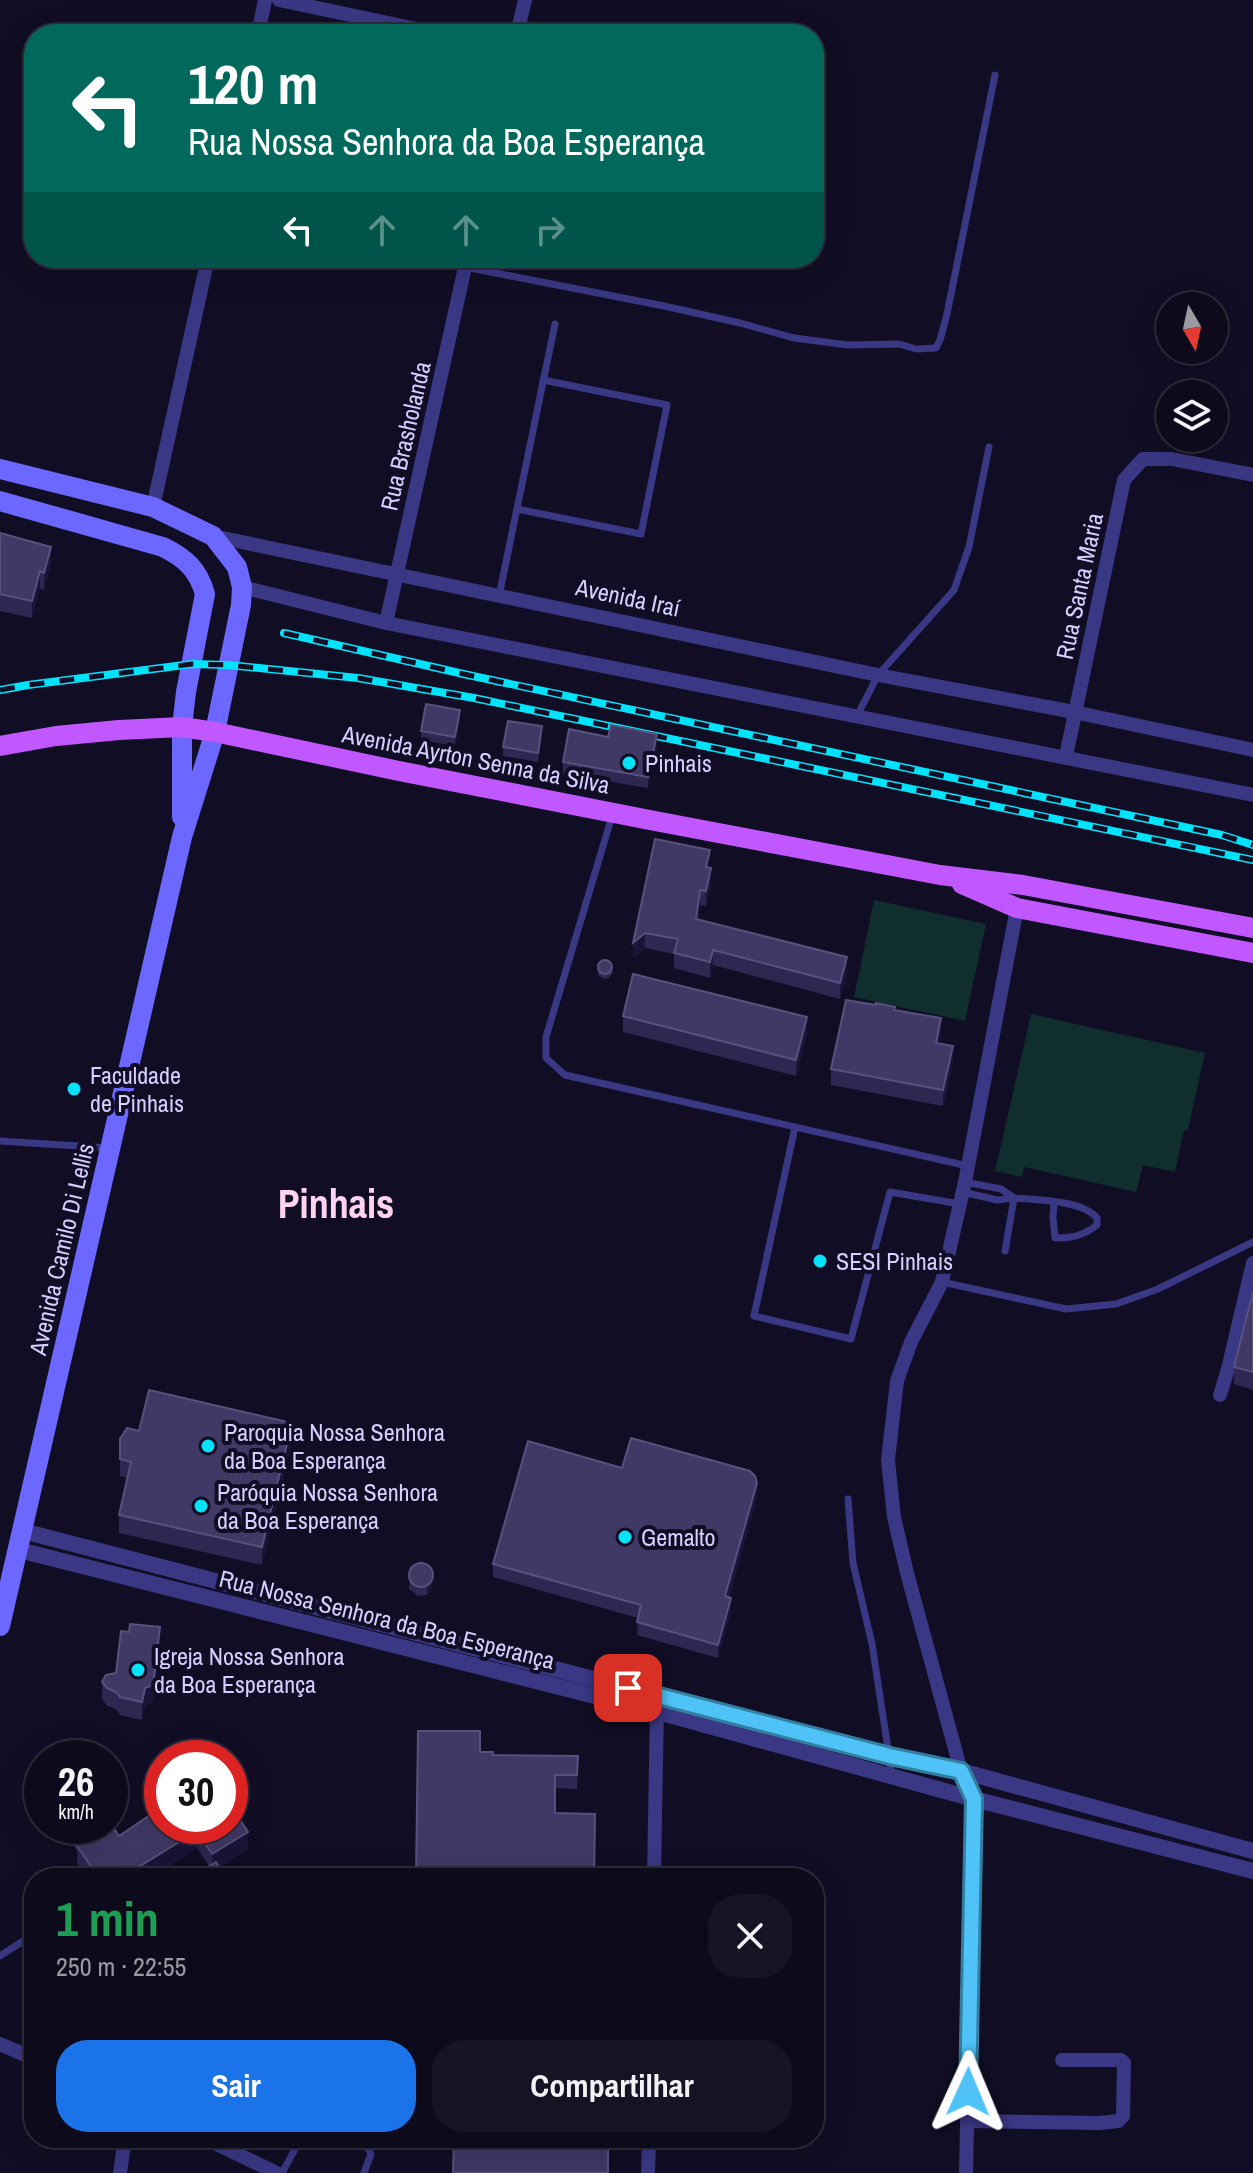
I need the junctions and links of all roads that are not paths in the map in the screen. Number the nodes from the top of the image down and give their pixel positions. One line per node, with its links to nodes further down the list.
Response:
1 (265, 0): 4 (street)
2 (279, 0): 5 (street)
3 (525, 0): 6 (street)
4 (260, 24)
5 (393, 24)
6 (519, 24)
7 (995, 75): 10 (lane)
8 (206, 268): 17 (street)
9 (465, 268): 20 (street, Rua Brasholanda)
10 (489, 268)
11 (555, 324): 12 (lane)
12 (543, 380): 18 (lane); 18 (lane)
13 (989, 447): 24 (lane)
14 (0, 469): 17 (main road, Avenida Iraí)
15 (1253, 475): 25 (street, Rua Santa Maria)
16 (0, 501): 27 (main road, Avenida Camilo Di Lellis)
17 (153, 507): 19 (main road, Avenida Iraí)
18 (517, 509): 22 (lane)
19 (213, 536): 20 (street, Avenida Iraí); 21 (main road)
20 (397, 575): 22 (street, Avenida Iraí); 23 (street, Rua Brasholanda)
21 (242, 587): 23 (street); 28 (main road, Avenida Camilo Di Lellis)
22 (499, 596): 24 (street, Avenida Iraí)
23 (386, 623): 26 (street)
24 (878, 675): 25 (street, Avenida Iraí); 26 (lane)
25 (1074, 712): 30 (street, Avenida Iraí); 31 (street, Rua Santa Maria)
26 (857, 716): 31 (street)
27 (182, 727): 28 (main road, Avenida Ayrton Senna da Silva); 29 (main road, Avenida Ayrton Senna da Silva); 34 (main road, Avenida Camilo Di Lellis)
28 (215, 732): 33 (main road, Avenida Ayrton Senna da Silva); 34 (main road, Avenida Camilo Di Lellis)
29 (0, 746)
30 (1253, 750)
31 (1066, 756): 32 (street)
32 (1253, 795)
33 (613, 813): 35 (main road, Avenida Ayrton Senna da Silva); 39 (lane)
34 (182, 837): 41 (main road, Avenida Camilo Di Lellis)
35 (940, 875): 36 (main road, Avenida Ayrton Senna da Silva); 37 (main road, Avenida Ayrton Senna da Silva)
36 (1017, 908): 38 (main road, Avenida Ayrton Senna da Silva); 42 (street)
37 (1253, 928)
38 (1253, 953)
39 (795, 1127): 42 (lane); 43 (lane)
40 (0, 1141): 41 (lane)
41 (111, 1148): 52 (main road, Avenida Camilo Di Lellis)
42 (968, 1166): 43 (street)
43 (963, 1192): 44 (lane); 44 (lane); 49 (street)
44 (1014, 1198): 45 (lane); 47 (lane)
45 (1054, 1202): 45 (lane)
46 (1253, 1242): 49 (lane)
47 (1005, 1251)
48 (1253, 1263): 50 (street)
49 (942, 1282): 56 (street)
50 (1220, 1395)
51 (848, 1499): 55 (lane)
52 (21, 1540): 53 (main road, Avenida Camilo Di Lellis); 54 (street, Rua Nossa Senhora da Boa Esperança)
53 (0, 1626)
54 (657, 1704): 55 (street, Rua Nossa Senhora da Boa Esperança); 57 (street, Rua Nossa Senhora da Boa Esperança); 60 (street)
55 (890, 1756): 56 (street, Rua Nossa Senhora da Boa Esperança); 57 (lane)
56 (961, 1771): 58 (street); 59 (street, Rua Nossa Senhora da Boa Esperança)
57 (892, 1775): 58 (street, Rua Nossa Senhora da Boa Esperança)
58 (974, 1799): 61 (street, Rua Nossa Senhora da Boa Esperança); 67 (street)
59 (1253, 1851)
60 (654, 1868)
61 (1253, 1871)
62 (24, 1940): 63 (lane)
63 (0, 1956)
64 (0, 2044): 65 (street)
65 (24, 2055)
66 (1062, 2060): 67 (street)
67 (967, 2121): 77 (street)
68 (124, 2148): 73 (street)
69 (226, 2148): 74 (street)
70 (295, 2148): 74 (lane)
71 (368, 2148): 75 (lane)
72 (649, 2148): 76 (street)
73 (120, 2173)
74 (280, 2173)
75 (364, 2173)
76 (648, 2173)
77 (966, 2173)

